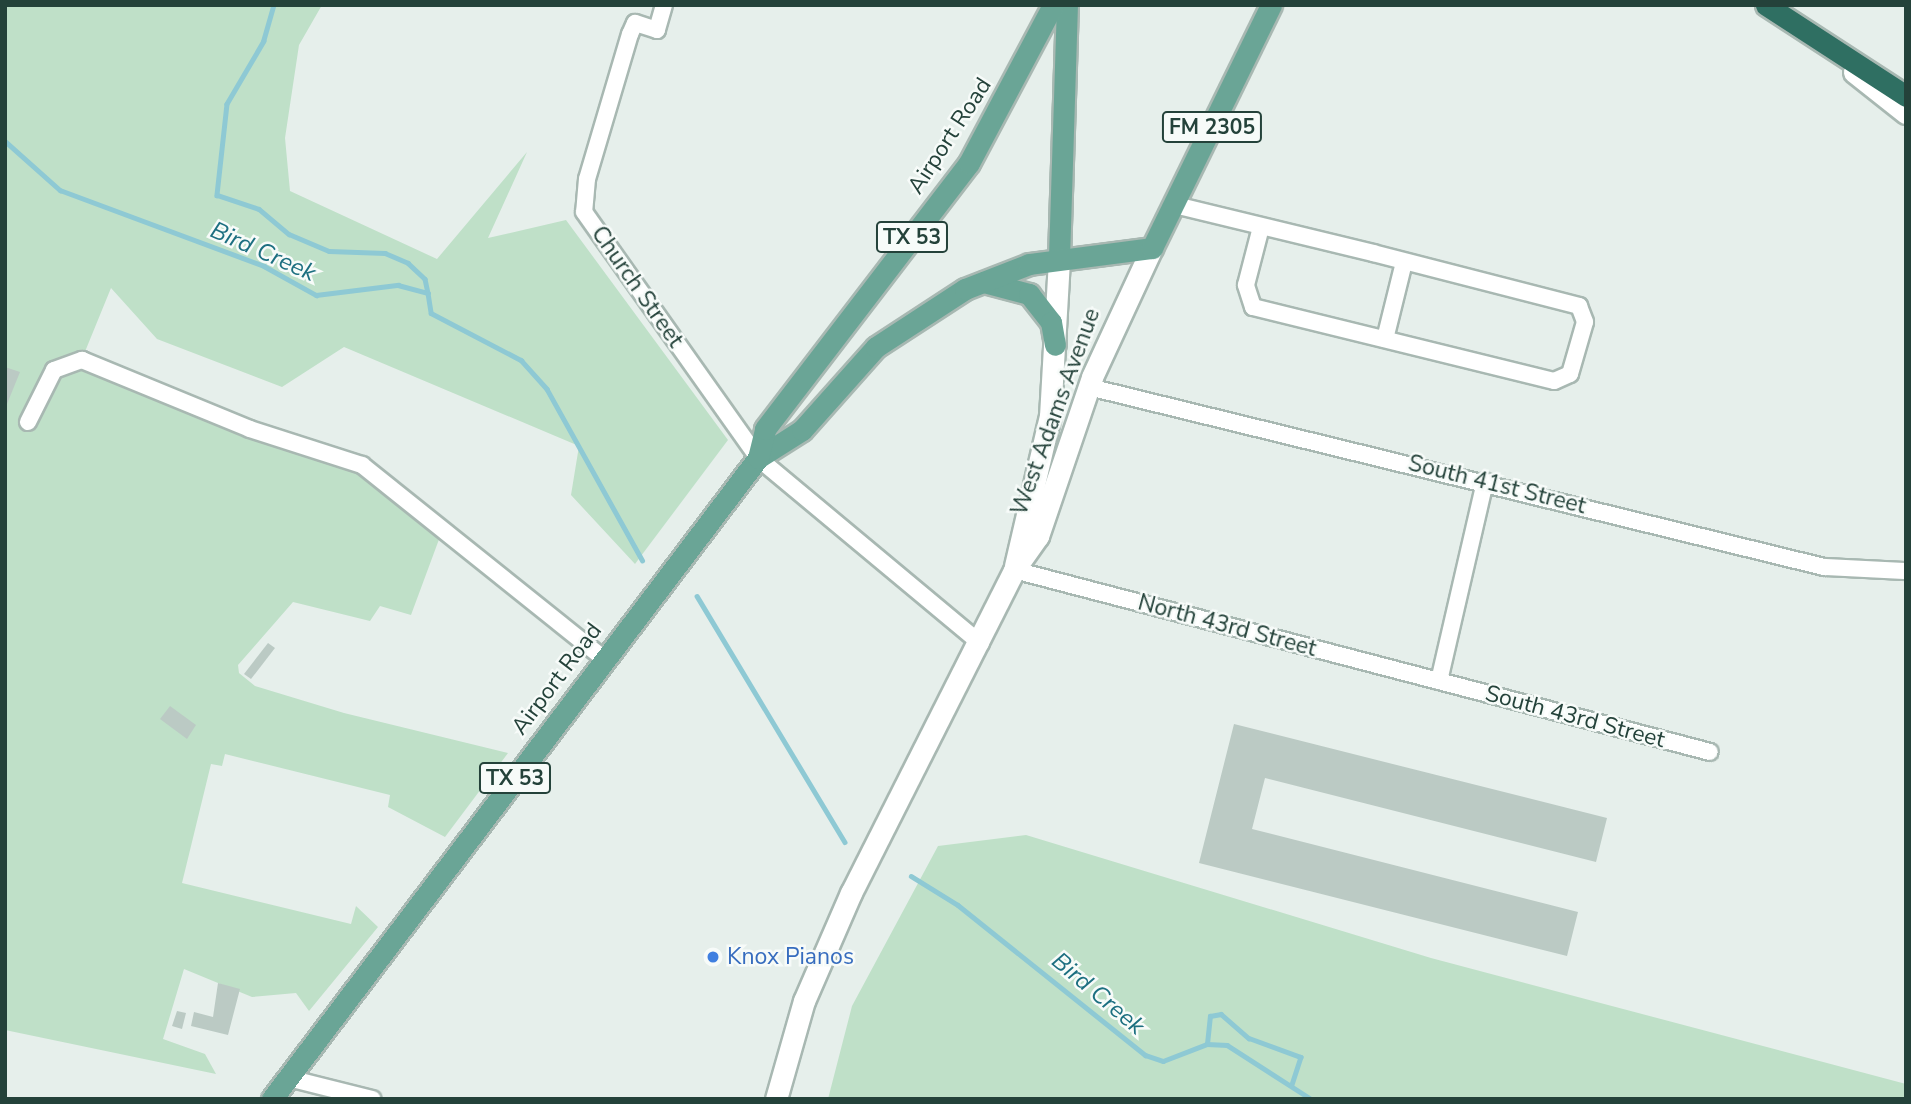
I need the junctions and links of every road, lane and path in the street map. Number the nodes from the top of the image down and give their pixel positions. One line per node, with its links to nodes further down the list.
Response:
1 (664, 5): 18 (street, Church Street)
2 (1053, 5): 18 (main road, Airport Road / TX 53)
3 (1067, 5): 11 (main road)
4 (1270, 5): 8 (main road, West Adams Avenue / FM 2305)
5 (1766, 5): 6 (highway); 7 (main road)
6 (1906, 96)
7 (1906, 113)
8 (1175, 205): 9 (street); 10 (main road, West Adams Avenue / FM 2305)
9 (1261, 227): 12 (street); 14 (street)
10 (1152, 248): 11 (main road, Airport Road / TX 53); 16 (main road, West Adams Avenue / FM 2305)
11 (1059, 258): 13 (main road, Airport Road / TX 53); 15 (main road, West Adams Avenue / FM 2305)
12 (1404, 262): 14 (street); 14 (street)
13 (978, 283): 15 (main road); 18 (main road, Airport Road / TX 53)
14 (1385, 339)
15 (1055, 345): 20 (main road, West Adams Avenue / FM 2305)
16 (1089, 387): 19 (street, South 41st Street); 20 (main road, West Adams Avenue / FM 2305)
17 (28, 422): 23 (street)
18 (758, 458): 22 (street); 23 (main road, Airport Road / TX 53)
19 (1485, 481): 21 (street, South 41st Street); 24 (street)
20 (1014, 570): 22 (main road, West Adams Avenue / FM 2305); 24 (street, North 43rd Street)
21 (1906, 571)
22 (981, 643): 29 (main road, West Adams Avenue / FM 2305)
23 (605, 660): 26 (main road, Airport Road / TX 53)
24 (1439, 681): 25 (street, South 43rd Street)
25 (1710, 752)
26 (288, 1078): 27 (main road, Airport Road / TX 53); 28 (street)
27 (272, 1099)
28 (372, 1099)
29 (776, 1099)

